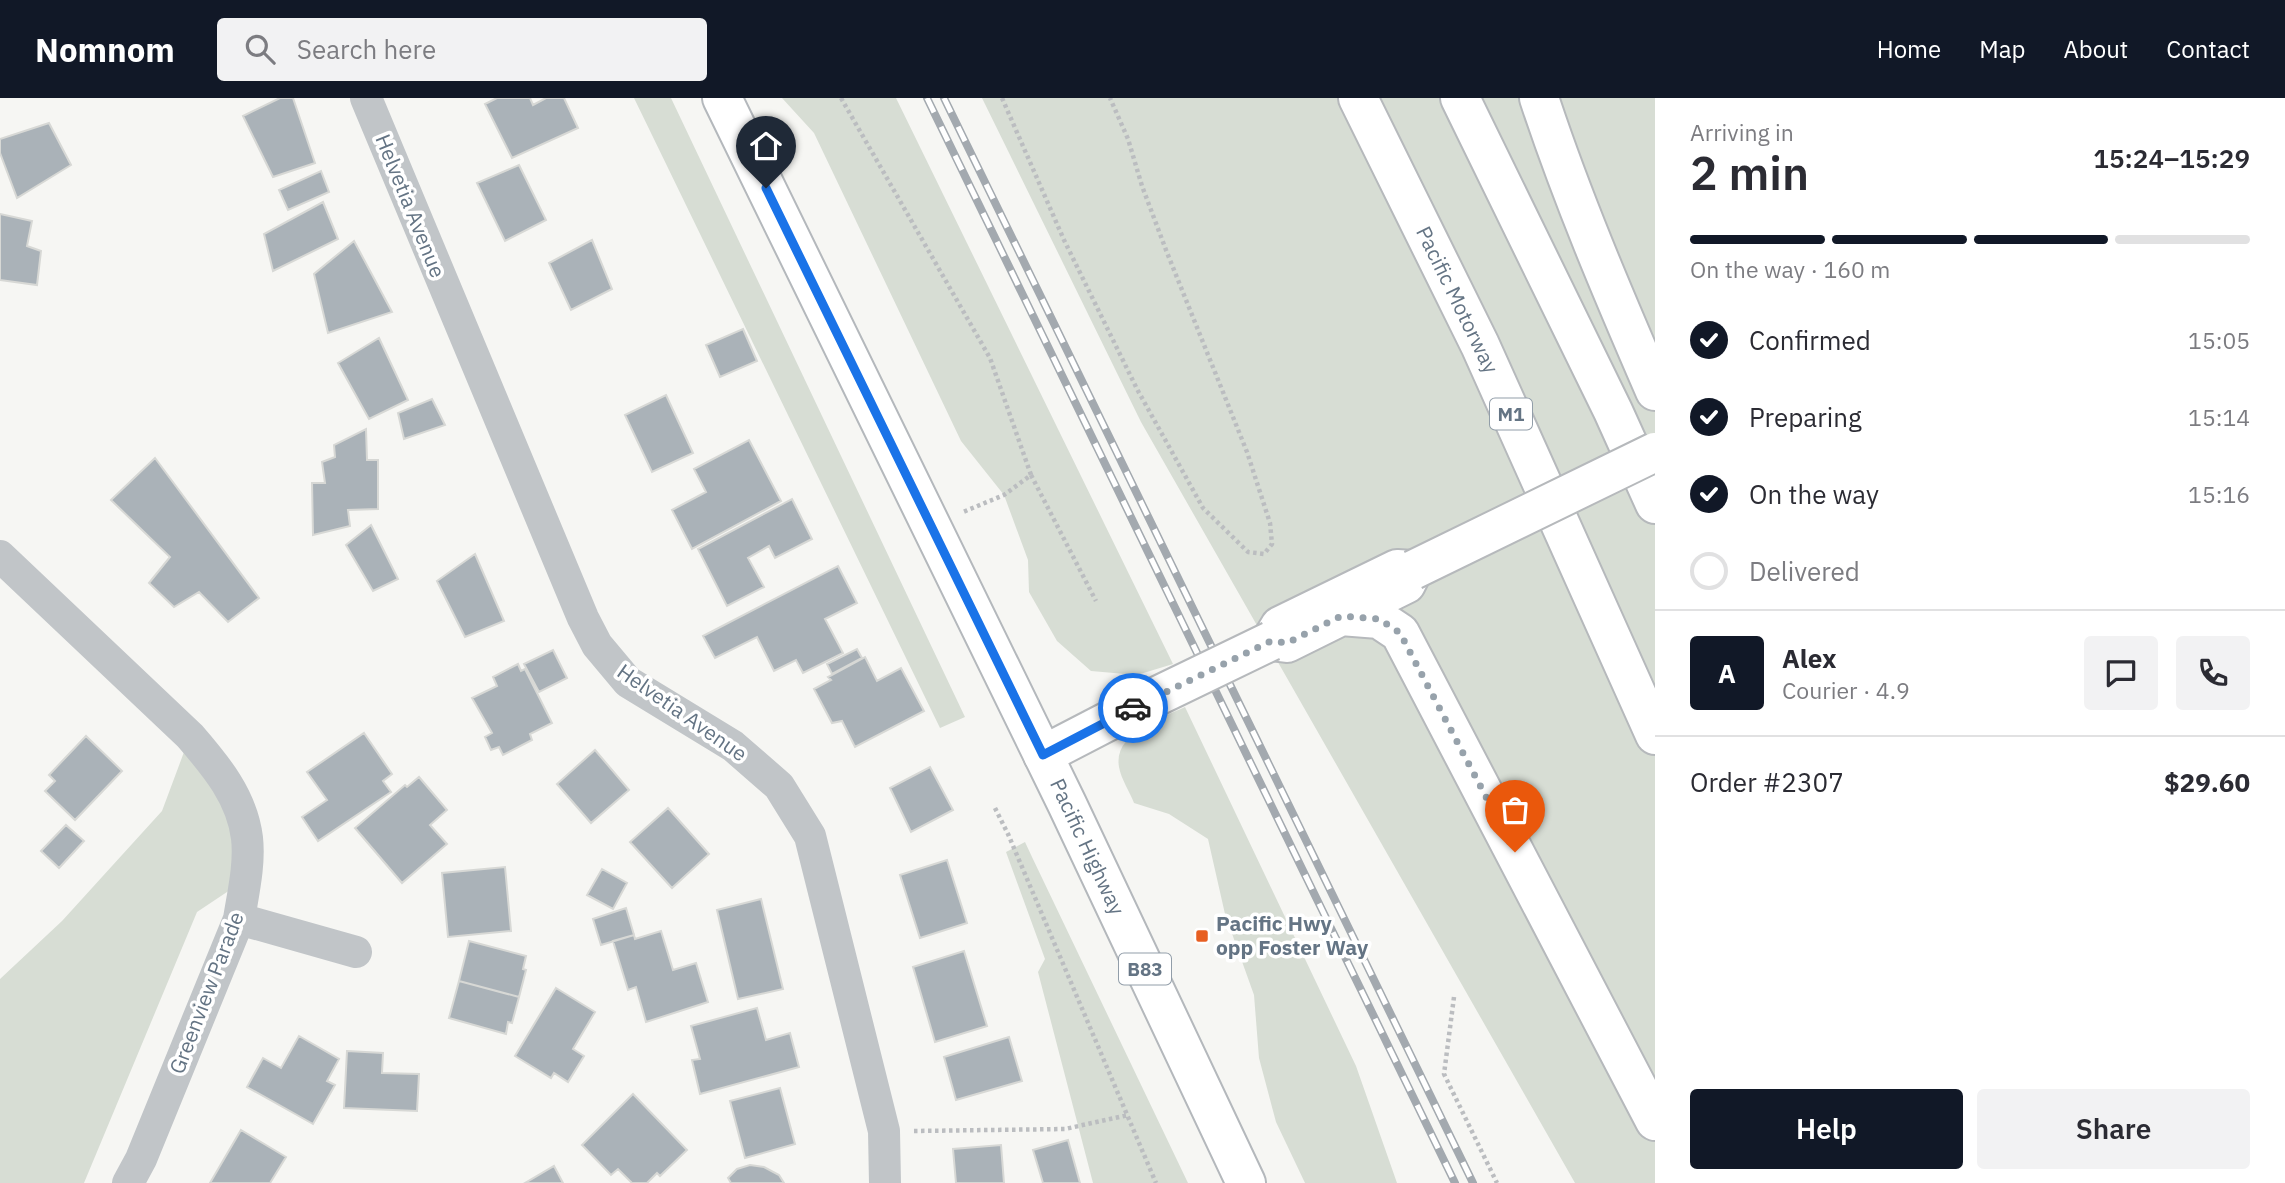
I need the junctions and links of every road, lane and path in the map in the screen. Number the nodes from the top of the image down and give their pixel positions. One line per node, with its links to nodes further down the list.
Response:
1 (366, 98): 27 (street, Helvetia Avenue)
2 (722, 98): 13 (main road, Pacific Highway / B83)
3 (841, 98): 11 (path)
4 (1002, 98): 5 (path)
5 (1110, 98)
6 (1358, 98): 19 (main road, Pacific Motorway / M1)
7 (1460, 98): 12 (main road)
8 (1539, 98): 9 (main road)
9 (1655, 391)
10 (1655, 452): 15 (main road, bridge)
11 (1031, 475): 13 (path); 16 (path)
12 (1655, 504)
13 (930, 526): 20 (main road, Pacific Highway / B83)
14 (0, 556): 22 (street, Greenview Parade)
15 (1413, 570): 17 (main road); 18 (main road)
16 (1096, 601)
17 (1341, 616): 18 (main road); 26 (main road)
18 (1271, 641): 20 (main road, bridge)
19 (1655, 735)
20 (1043, 755): 31 (main road, Pacific Highway / B83)
21 (995, 808): 25 (path)
22 (239, 919): 23 (street); 28 (street, Greenview Parade)
23 (356, 952)
24 (1454, 997): 32 (path)
25 (1128, 1115): 27 (path); 30 (path)
26 (1655, 1121)
27 (884, 1131): 29 (street, Helvetia Avenue)
28 (128, 1183)
29 (885, 1183)
30 (1156, 1183)
31 (1246, 1183)
32 (1497, 1183)

